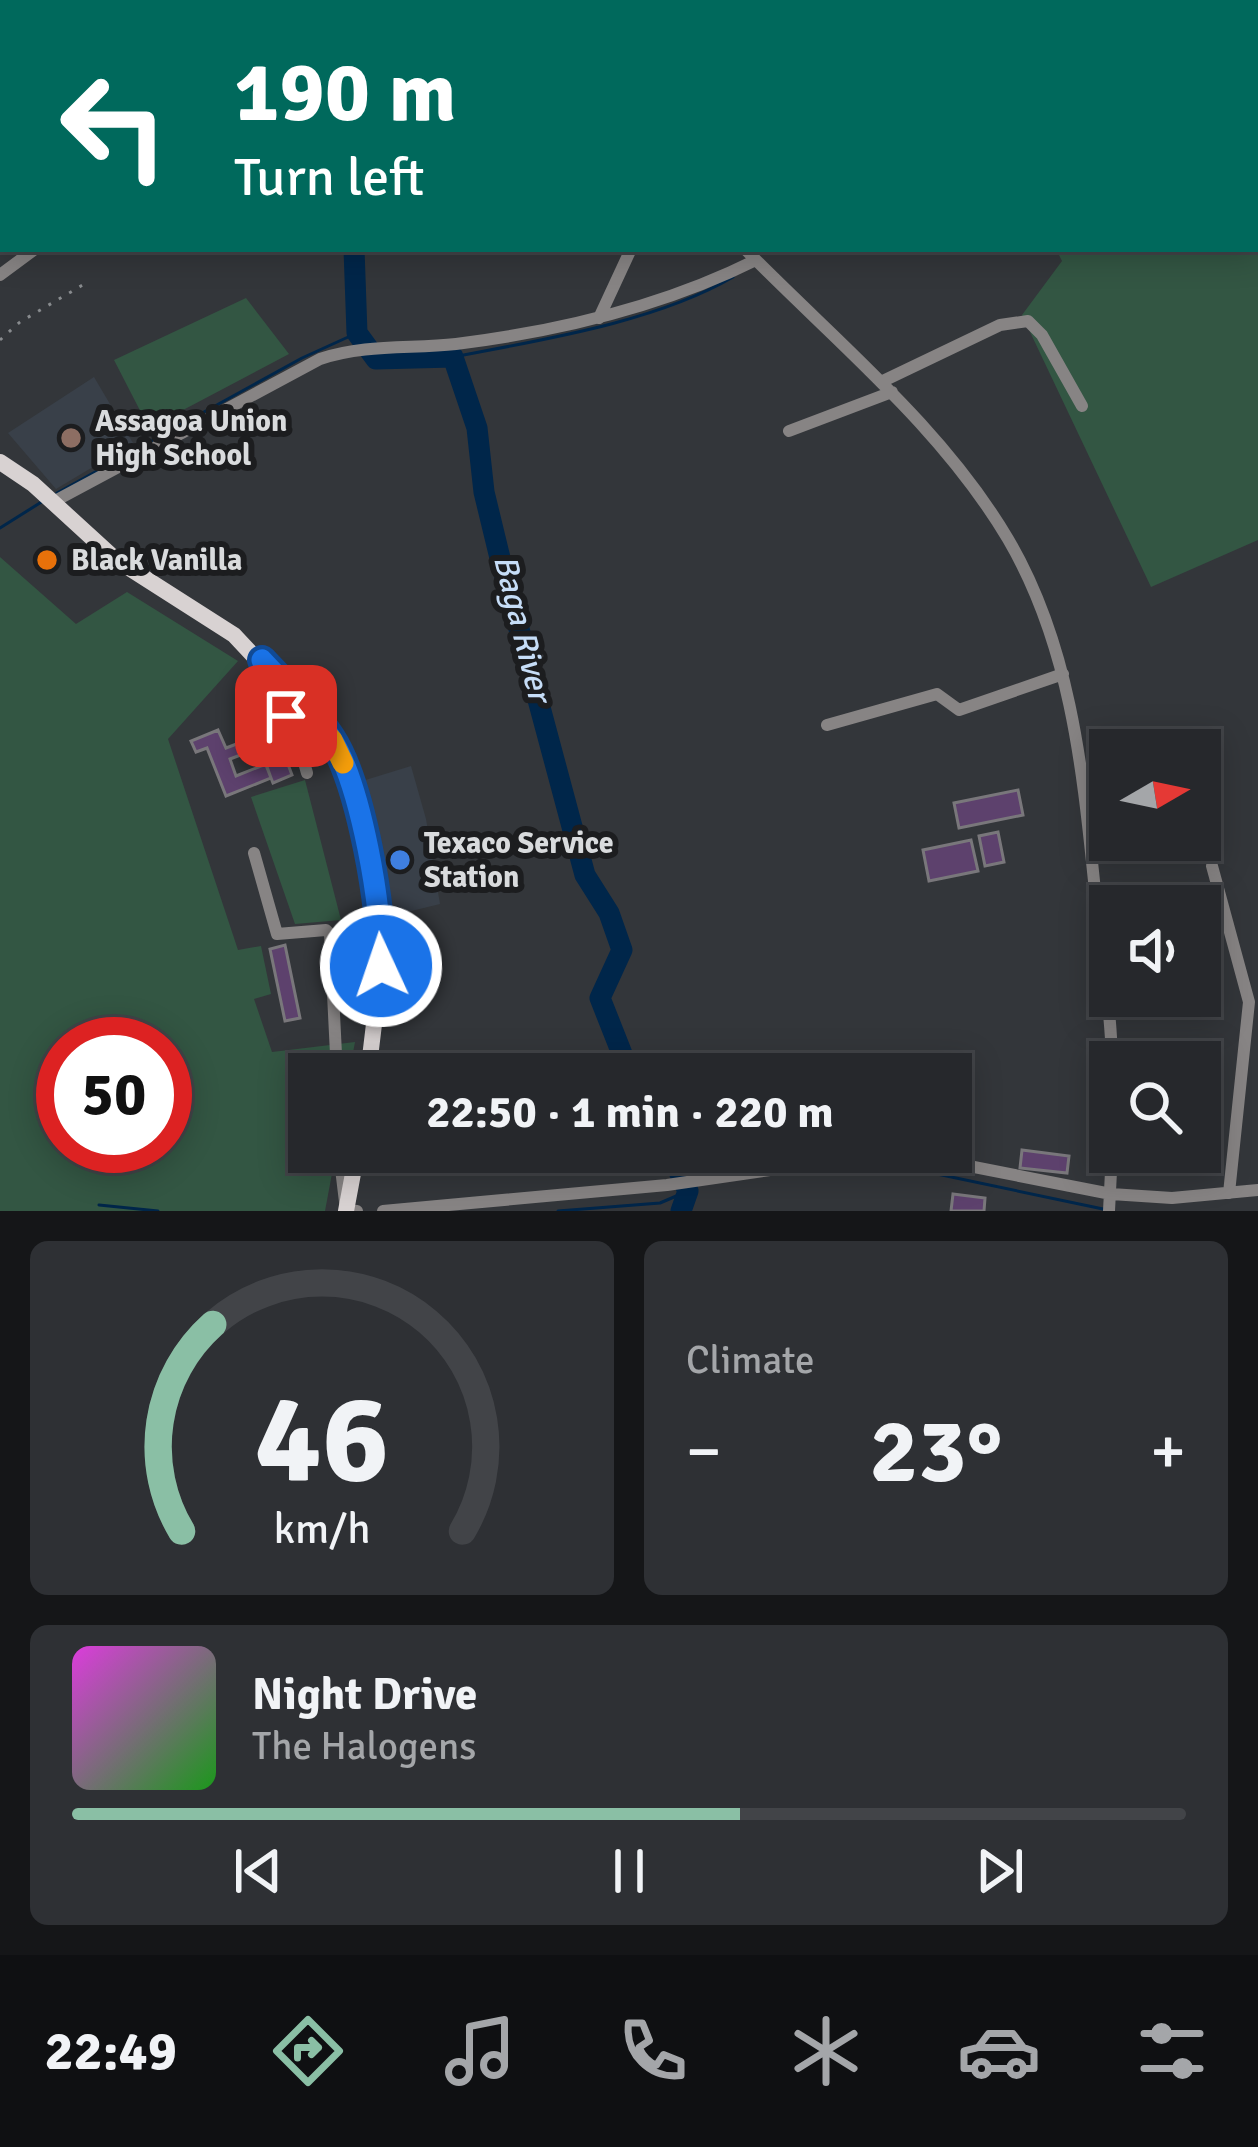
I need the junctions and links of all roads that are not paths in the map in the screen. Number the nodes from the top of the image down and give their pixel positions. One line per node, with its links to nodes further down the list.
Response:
1 (31, 252): 4 (street)
2 (630, 252): 5 (street)
3 (751, 254): 5 (street); 6 (street)
4 (0, 275)
5 (598, 319): 10 (street)
6 (887, 386): 7 (street); 8 (street); 12 (street)
7 (1082, 406)
8 (789, 431)
9 (0, 462): 10 (main road)
10 (50, 499): 11 (main road)
11 (262, 660): 14 (street); 19 (main road)
12 (1063, 674): 13 (street); 17 (street)
13 (827, 725)
14 (307, 773)
15 (254, 853): 18 (street)
16 (1212, 866): 24 (street)
17 (1110, 1041)
18 (336, 1053)
19 (371, 1053)
20 (341, 1173): 26 (street)
21 (353, 1173): 26 (main road)
22 (1112, 1173): 25 (street)
23 (1258, 1190): 24 (street)
24 (1229, 1193): 25 (street)
25 (1111, 1194): 28 (street); 29 (street)
26 (346, 1211): 27 (street)
27 (357, 1211)
28 (383, 1211)
29 (1108, 1211)

